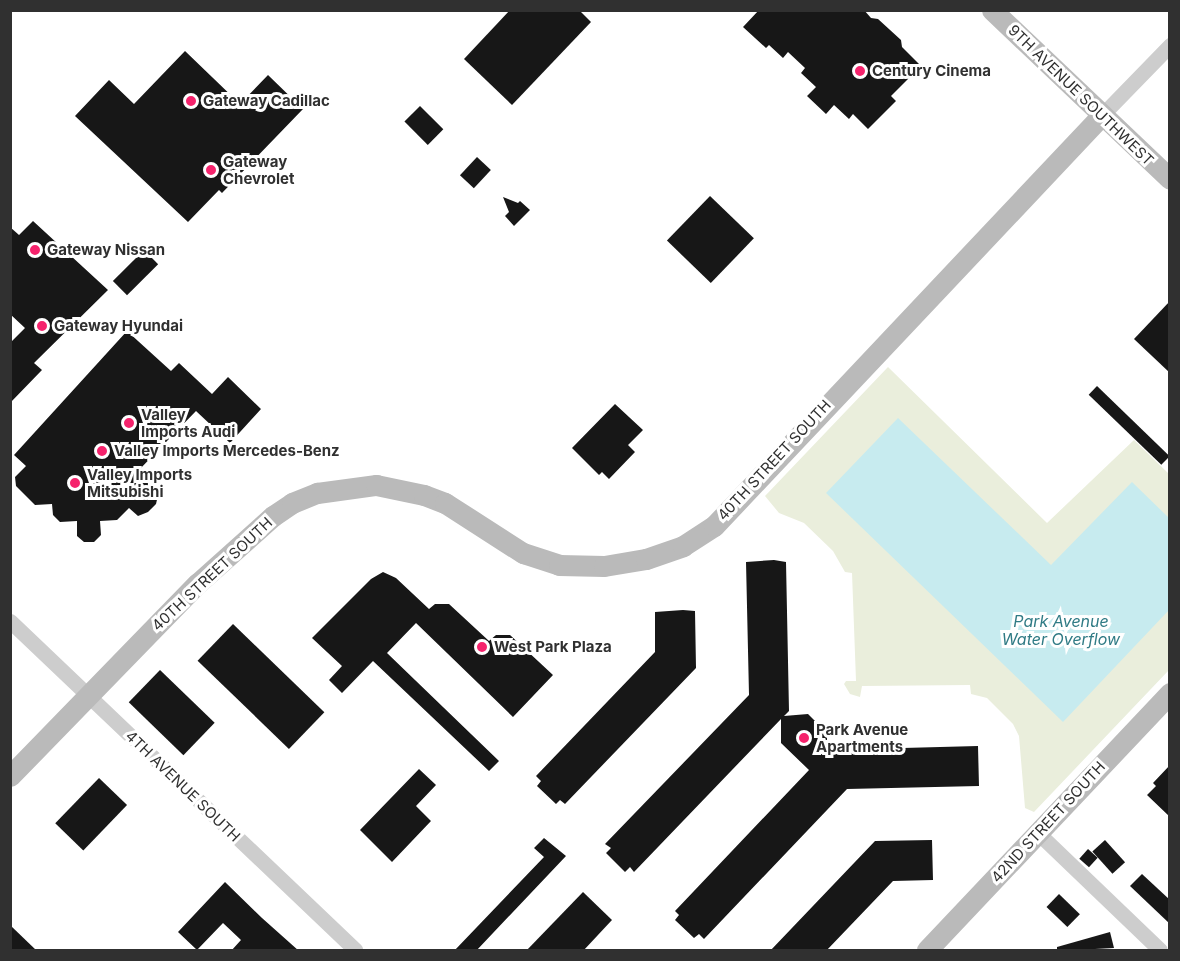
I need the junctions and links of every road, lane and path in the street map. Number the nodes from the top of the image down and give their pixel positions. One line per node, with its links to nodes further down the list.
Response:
1 (992, 10): 3 (street, 9TH AVENUE SOUTHWEST)
2 (1170, 45): 3 (street, 40TH STREET SOUTH)
3 (1102, 115): 4 (street, 9TH AVENUE SOUTHWEST); 7 (street, 40TH STREET SOUTH)
4 (1170, 179)
5 (10, 621): 7 (street, 4TH AVENUE SOUTH)
6 (1170, 693): 9 (street, 42ND STREET SOUTH)
7 (89, 695): 8 (street, 40TH STREET SOUTH); 10 (street, 4TH AVENUE SOUTH)
8 (10, 776)
9 (1038, 833): 11 (street, 42ND STREET SOUTH); 12 (street)
10 (352, 950)
11 (927, 951)
12 (1160, 951)

